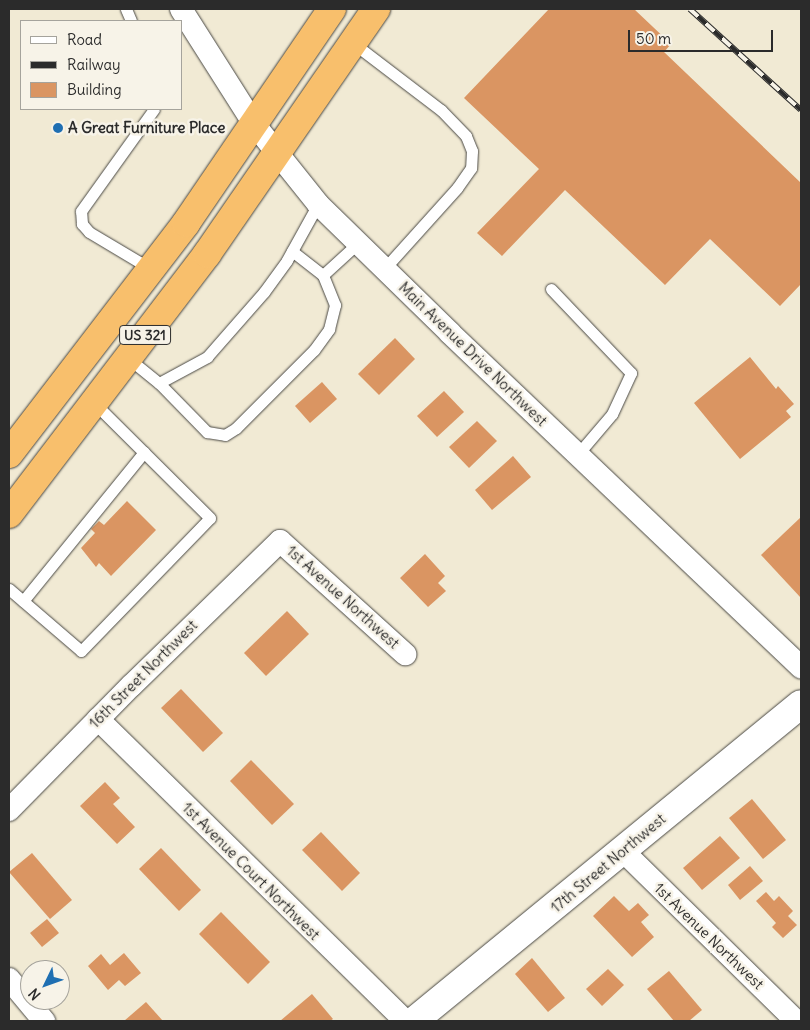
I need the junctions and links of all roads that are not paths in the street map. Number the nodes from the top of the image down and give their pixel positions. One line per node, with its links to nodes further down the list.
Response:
1 (181, 9): 6 (street, Main Avenue Drive Northwest)
2 (332, 9): 6 (highway, US 321)
3 (376, 9): 4 (highway, US 321)
4 (353, 44): 7 (highway, US 321); 12 (lane)
5 (153, 110): 11 (lane)
6 (254, 124): 7 (street, Main Avenue Drive Northwest); 11 (highway, US 321)
7 (277, 153): 8 (street, Main Avenue Drive Northwest); 15 (highway, US 321)
8 (318, 204): 9 (street, Main Avenue Drive Northwest); 10 (lane)
9 (358, 243): 12 (street, Main Avenue Drive Northwest); 13 (lane)
10 (292, 251): 13 (lane); 16 (lane)
11 (151, 269): 19 (highway, US 321)
12 (384, 269): 20 (street, Main Avenue Drive Northwest)
13 (324, 275): 16 (lane)
14 (551, 289): 20 (lane)
15 (127, 358): 16 (lane); 17 (highway, US 321)
16 (158, 383)
17 (93, 402): 18 (lane); 21 (highway, US 321)
18 (144, 452): 24 (lane); 24 (lane)
19 (9, 454)
20 (578, 454): 26 (street, Main Avenue Drive Northwest)
21 (9, 514)
22 (280, 541): 25 (street, 1st Avenue Northwest); 28 (street, 16th Street Northwest)
23 (9, 589): 24 (lane)
24 (23, 602)
25 (405, 654)
26 (801, 667)
27 (801, 704): 30 (street, 17th Street Northwest)
28 (98, 719): 29 (street, 16th Street Northwest); 33 (street, 1st Avenue Court Northwest)
29 (9, 810)
30 (622, 850): 34 (street, 17th Street Northwest); 35 (street, 1st Avenue Northwest)
31 (9, 979): 32 (street)
32 (44, 1021)
33 (405, 1021)
34 (414, 1021)
35 (796, 1021)

